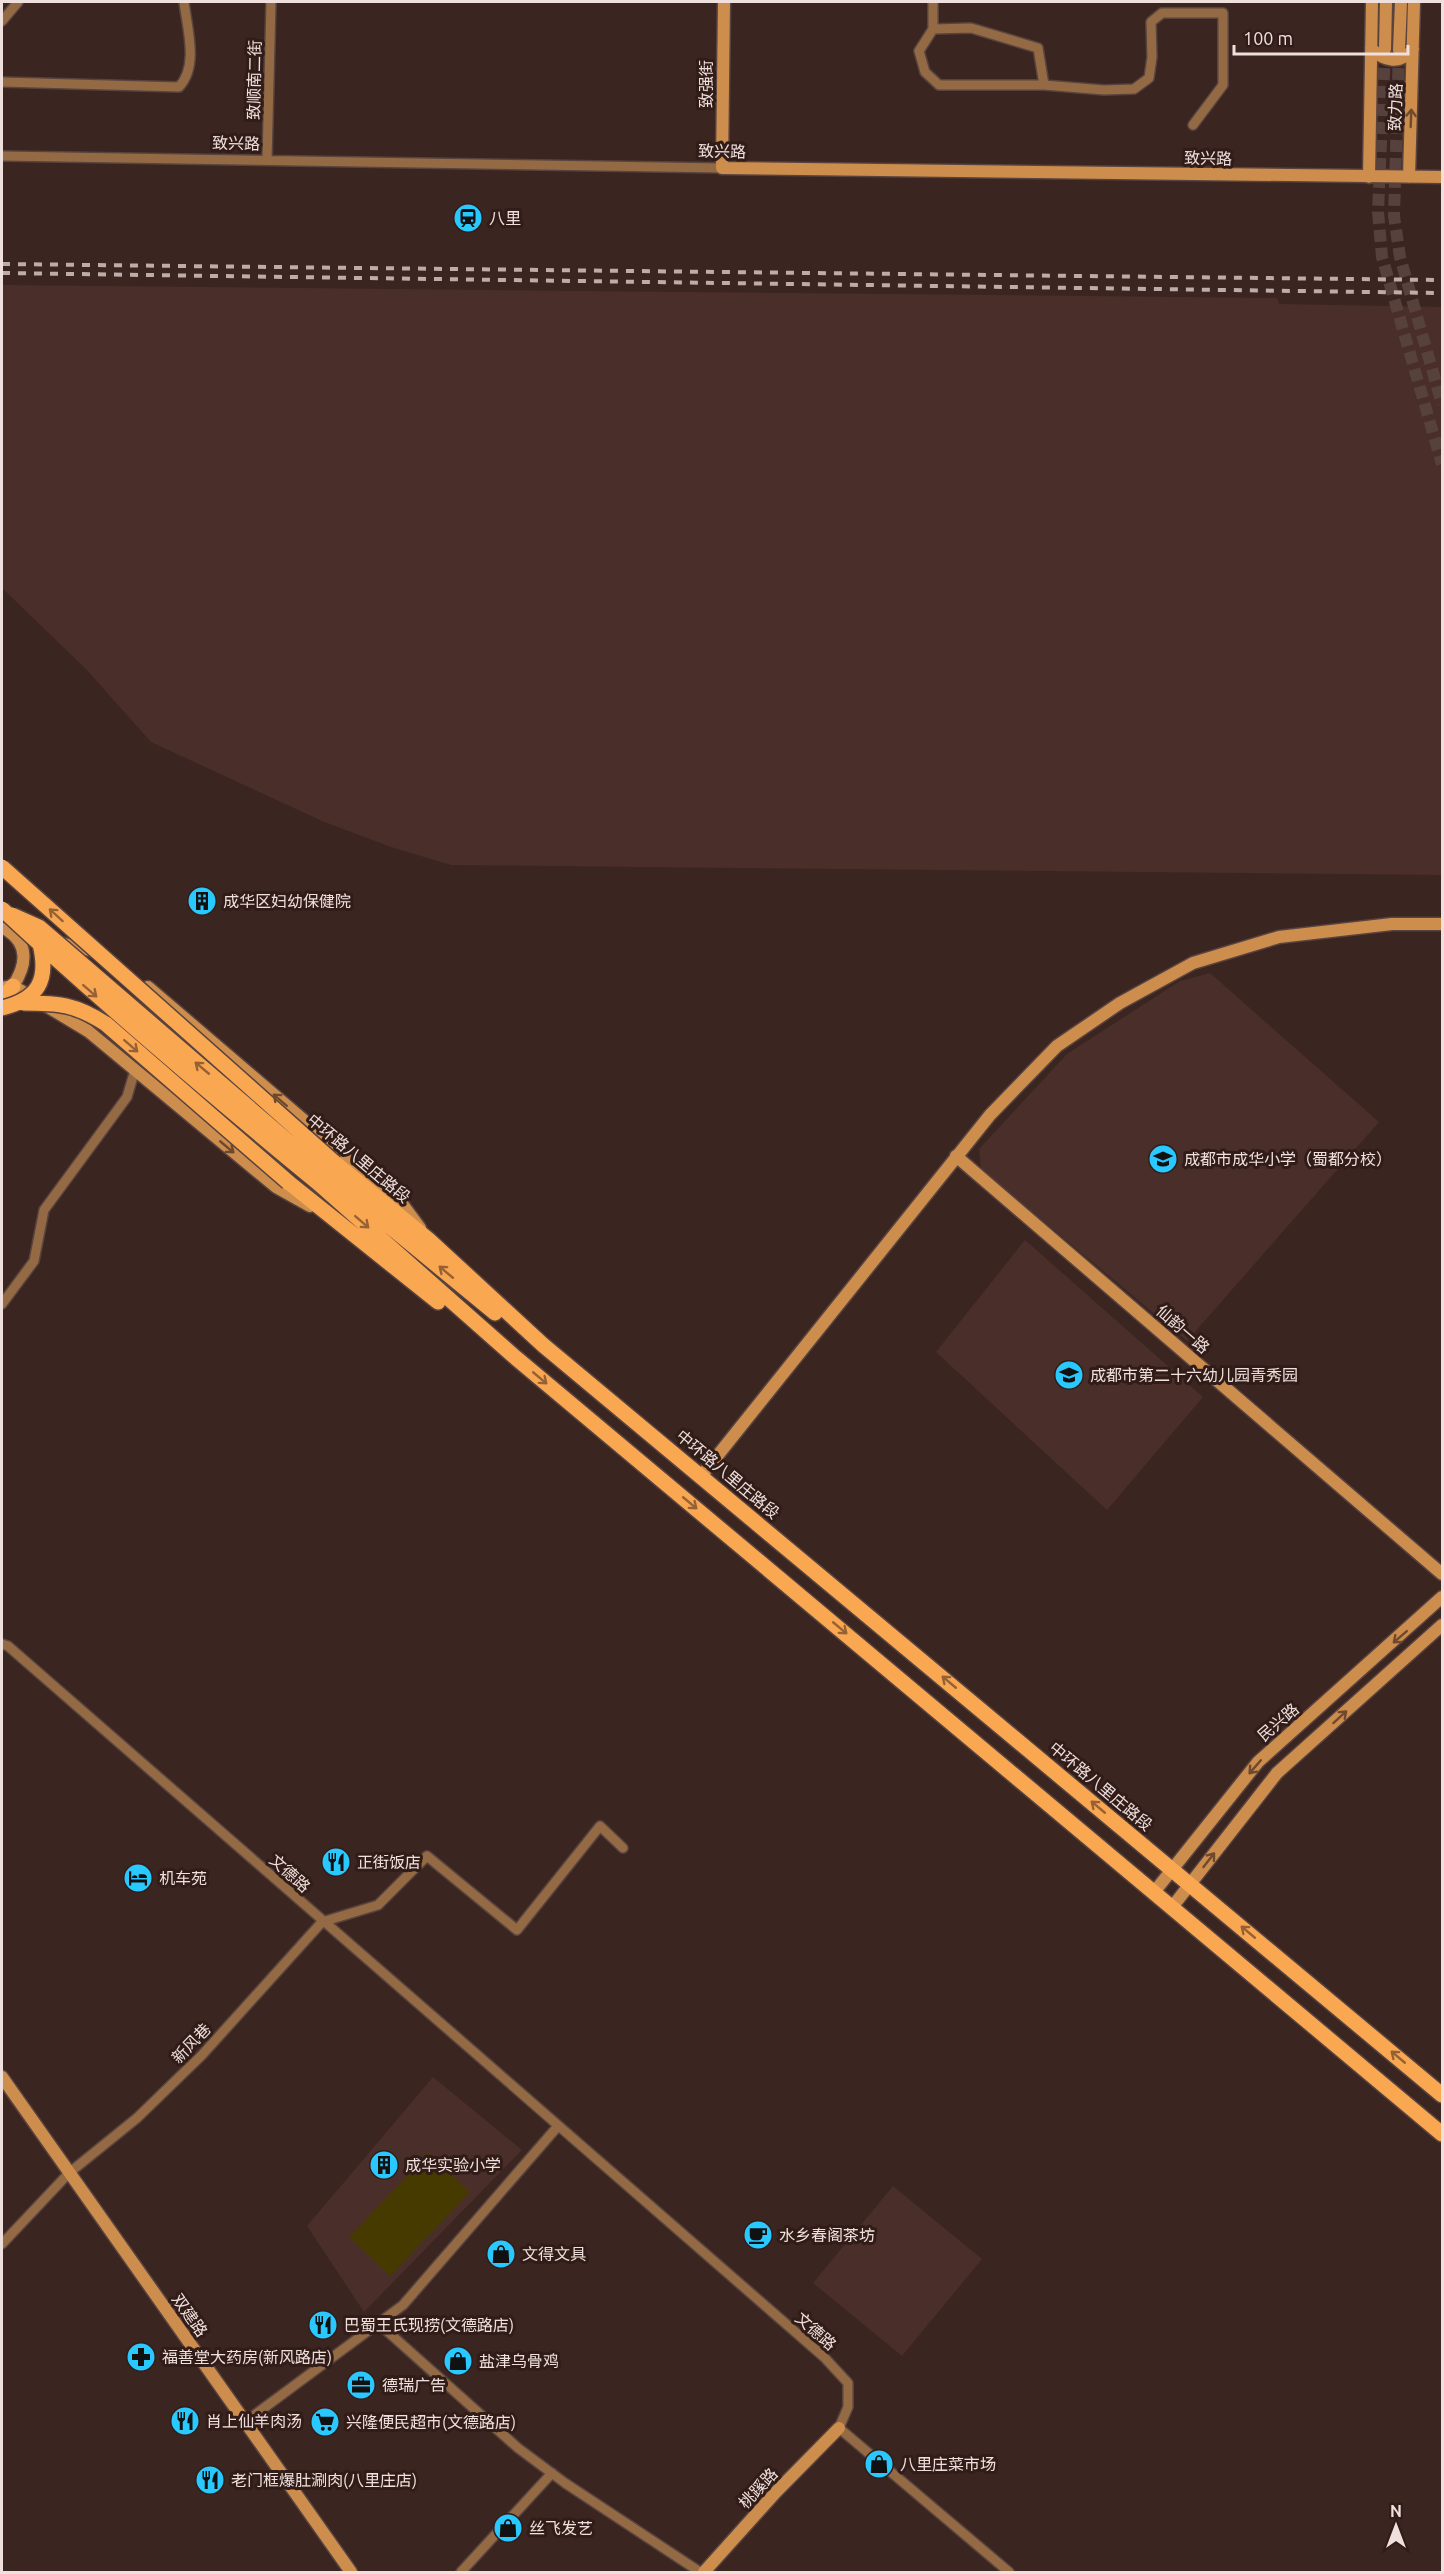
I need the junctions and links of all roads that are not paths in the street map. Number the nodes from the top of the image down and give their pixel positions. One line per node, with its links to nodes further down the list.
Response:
1 (18, 2): 12 (street)
2 (184, 2): 18 (street)
3 (271, 2): 22 (street, 致顺南二街)
4 (723, 2): 23 (street, 致强街)
5 (933, 2): 13 (street)
6 (1223, 2): 11 (street)
7 (1372, 2): 14 (street, 致力路)
8 (1386, 2): 15 (street)
9 (1401, 2): 17 (street)
10 (1414, 2): 16 (street, 致力路)
11 (1223, 13): 19 (street); 20 (street)
12 (2, 21)
13 (933, 28): 19 (street); 19 (street)
14 (1371, 48): 16 (street); 24 (street, 致力路)
15 (1385, 49)
16 (1413, 49): 25 (street, 致力路, one-way to 16)
17 (1399, 50)
18 (2, 82)
19 (1044, 85)
20 (1193, 125)
21 (2, 156): 22 (street, 致兴路)
22 (267, 160): 23 (street, 致兴路)
23 (722, 168): 24 (street, 致兴路)
24 (1369, 177): 25 (street, 致兴路)
25 (1409, 177): 26 (street, 致兴路)
26 (1443, 177)
27 (2, 867): 37 (main road, 中环路八里庄路段, one-way to 27, bridge)
28 (4, 911): 33 (main road, bridge); 37 (main road, bridge)
29 (1443, 924): 36 (street)
30 (3, 928): 31 (street); 39 (street, one-way to 30)
31 (7, 987): 32 (main road); 35 (street)
32 (2, 999)
33 (23, 1003): 34 (main road, bridge); 38 (main road, one-way to 38, bridge)
34 (2, 1008)
35 (135, 1070): 38 (street, one-way to 38); 40 (street)
36 (956, 1156): 43 (street); 44 (street, 仙韵一路)
37 (326, 1174): 39 (main road, 中环路八里庄路段); 41 (main road, one-way to 37); 42 (main road, 中环路八里庄路段, one-way to 42)
38 (332, 1217): 42 (main road)
39 (429, 1240): 41 (main road, 中环路八里庄路段)
40 (2, 1305)
41 (543, 1345): 43 (main road, 中环路八里庄路段)
42 (516, 1358): 51 (main road, 中环路八里庄路段, one-way to 51)
43 (702, 1475): 49 (main road, 中环路八里庄路段, one-way to 43)
44 (1443, 1574)
45 (1443, 1597): 49 (street, 民兴路, one-way to 49)
46 (1443, 1625): 50 (street, one-way to 46)
47 (2, 1644): 53 (street, 文德路)
48 (623, 1848): 53 (street)
49 (1172, 1869): 50 (main road, 中环路八里庄路段); 51 (street, 民兴路)
50 (1190, 1884): 52 (street); 55 (main road, 中环路八里庄路段, one-way to 50)
51 (1155, 1891): 52 (main road, 中环路八里庄路段)
52 (1173, 1906): 57 (main road, 中环路八里庄路段)
53 (322, 1922): 56 (street, 文德路); 58 (street, 新风巷)
54 (2, 2077): 58 (street, 双建路)
55 (1442, 2095)
56 (558, 2126): 60 (street); 62 (street, 文德路)
57 (1443, 2134)
58 (69, 2173): 59 (street, 新风巷); 61 (street, 双建路)
59 (2, 2244)
60 (378, 2323): 61 (street); 63 (street)
61 (245, 2422): 64 (street, 双建路)
62 (839, 2428): 66 (street, 桃蹊路); 67 (street)
63 (552, 2473): 65 (street); 66 (street)
64 (351, 2572)
65 (461, 2572)
66 (702, 2572)
67 (1009, 2572)

